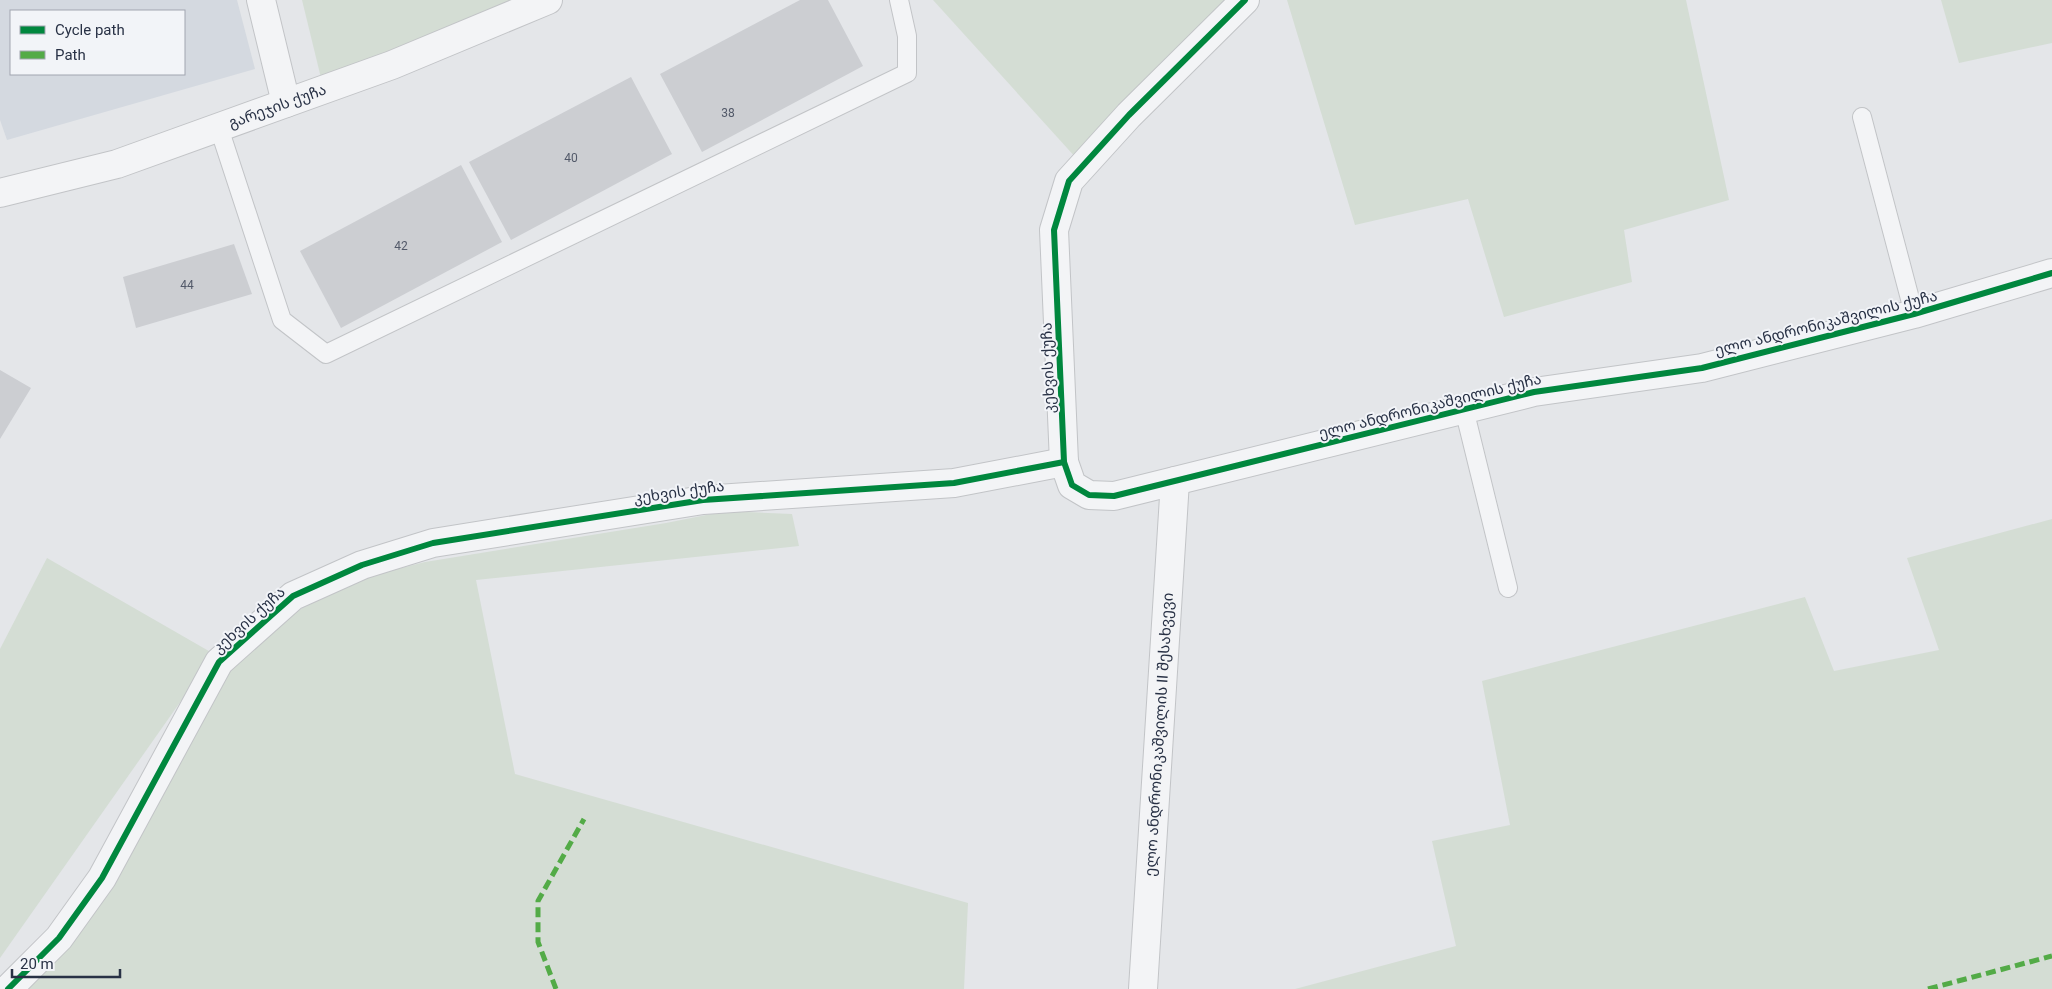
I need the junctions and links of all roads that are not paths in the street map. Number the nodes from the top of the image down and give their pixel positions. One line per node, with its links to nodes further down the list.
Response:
1 (261, 0): 5 (street)
2 (548, 0): 5 (street, გარეჯის ქუჩა)
3 (899, 0): 7 (lane)
4 (1245, 0): 12 (street, კეხვის ქუჩა)
5 (286, 103): 7 (street, გარეჯის ქუჩა)
6 (1862, 116): 10 (lane)
7 (218, 128): 8 (street, გარეჯის ქუჩა)
8 (0, 193)
9 (2052, 273): 10 (street, ელო ანდრონიკაშვილის ქუჩა)
10 (1914, 314): 11 (street, ელო ანდრონიკაშვილის ქუჩა)
11 (1464, 409): 13 (street, ელო ანდრონიკაშვილის ქუჩა); 14 (lane)
12 (1064, 462): 13 (street, ელო ანდრონიკაშვილის ქუჩა); 15 (street, კეხვის ქუჩა)
13 (1175, 481): 16 (street, ელო ანდრონიკაშვილის II შესახვევი)
14 (1508, 588)
15 (8, 989)
16 (1143, 989)

